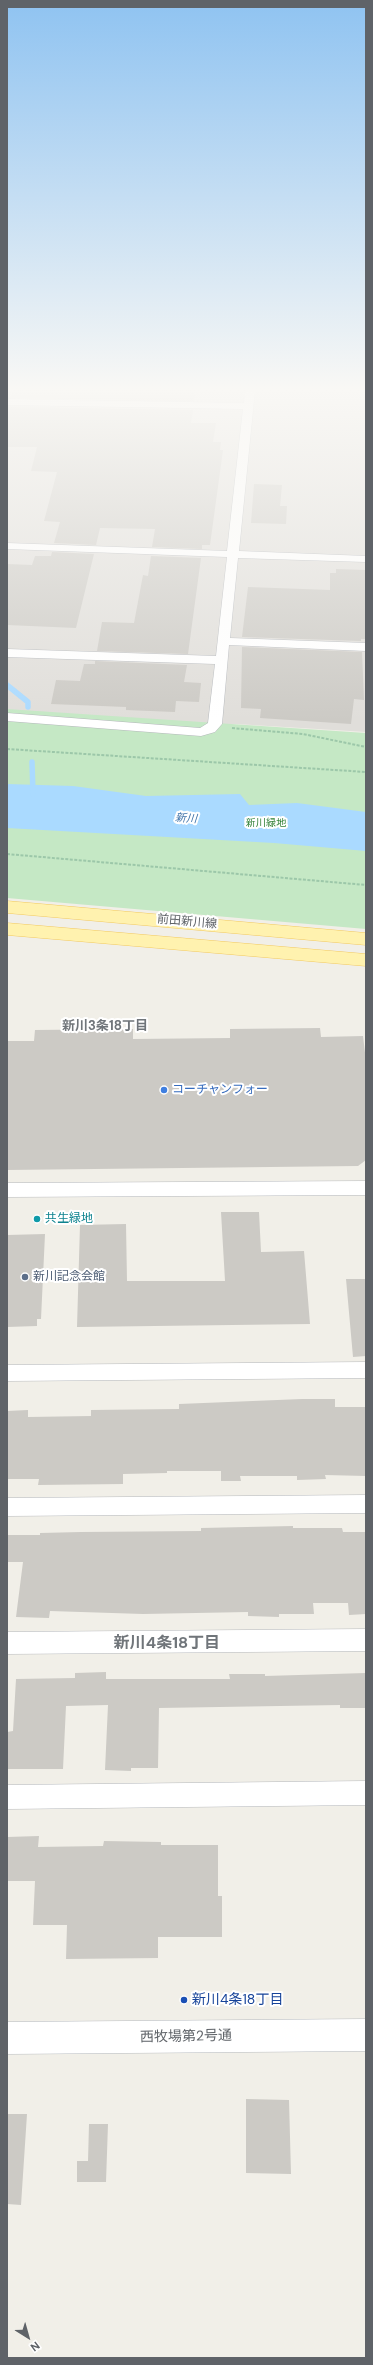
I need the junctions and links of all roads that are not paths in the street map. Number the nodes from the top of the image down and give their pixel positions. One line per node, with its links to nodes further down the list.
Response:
1 (239, 500): 3 (street)
2 (7, 546): 3 (street)
3 (234, 553): 4 (street); 5 (street)
4 (366, 559)
5 (224, 641): 6 (street); 8 (street)
6 (366, 647)
7 (7, 653): 8 (street)
8 (222, 660): 9 (street)
9 (7, 717)
10 (7, 908): 12 (main road, 前田新川線)
11 (7, 929): 13 (main road, 前田新川線)
12 (366, 939)
13 (366, 960)
14 (366, 1188): 15 (street)
15 (7, 1190)
16 (366, 1370): 17 (street)
17 (7, 1373)
18 (366, 1504): 19 (street)
19 (7, 1507)
20 (366, 1640): 21 (street)
21 (7, 1643)
22 (366, 1793): 23 (street)
23 (7, 1797)
24 (366, 2035): 25 (street, 西牧場第2号通)
25 (7, 2038)

